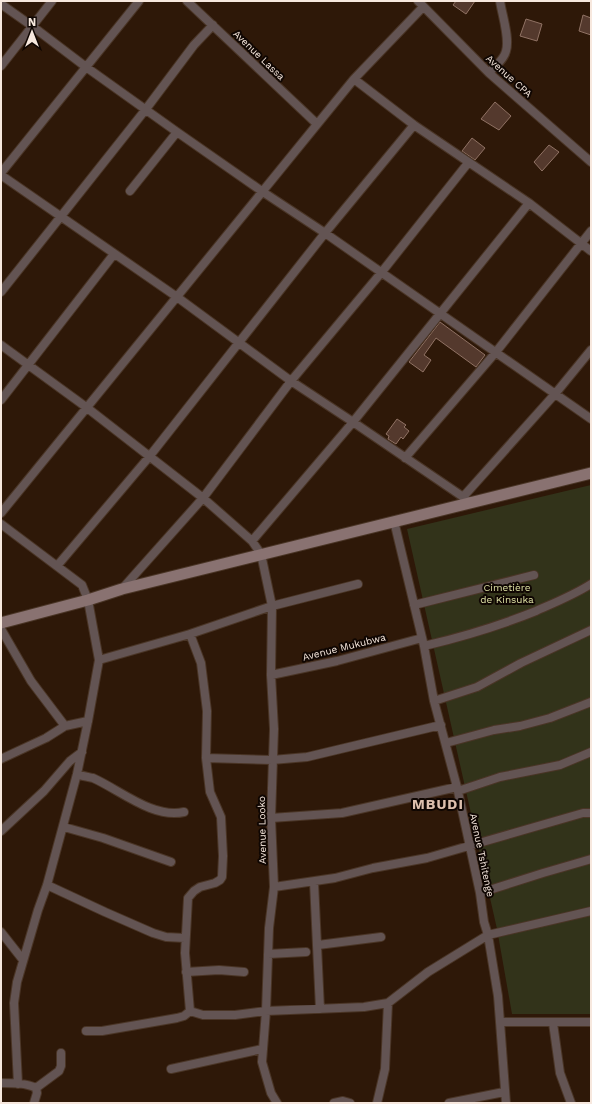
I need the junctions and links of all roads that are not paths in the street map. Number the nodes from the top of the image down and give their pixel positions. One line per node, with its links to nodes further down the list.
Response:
1 (52, 1): 8 (street)
2 (139, 1): 10 (street)
3 (187, 1): 7 (street, Avenue Lassa)
4 (500, 1): 11 (street)
5 (1, 4): 8 (street)
6 (420, 4): 11 (street, Avenue CPA); 12 (street)
7 (213, 25): 13 (street); 14 (street, Avenue Lassa)
8 (32, 26): 9 (street); 10 (street)
9 (1, 66)
10 (86, 67): 13 (street); 19 (street)
11 (489, 73): 18 (street, Avenue CPA)
12 (354, 79): 14 (street); 15 (street)
13 (146, 109): 16 (street); 23 (street)
14 (317, 124): 21 (street)
15 (414, 125): 17 (street); 25 (street)
16 (177, 132): 20 (street); 21 (street)
17 (468, 162): 22 (street); 29 (street)
18 (591, 162)
19 (1, 174): 23 (street)
20 (130, 190)
21 (263, 192): 25 (street); 31 (street)
22 (529, 203): 26 (street); 32 (street)
23 (61, 217): 28 (street); 30 (street)
24 (591, 231): 26 (street)
25 (325, 232): 29 (street); 33 (street)
26 (582, 244): 27 (street); 36 (street)
27 (591, 251)
28 (114, 254): 31 (street); 37 (street)
29 (382, 273): 32 (street); 38 (street)
30 (1, 292)
31 (176, 297): 33 (street); 41 (street)
32 (440, 313): 36 (street); 43 (street)
33 (239, 344): 38 (street); 44 (street)
34 (1, 345): 37 (street)
35 (591, 350): 39 (street)
36 (496, 352): 39 (street); 45 (street)
37 (28, 366): 40 (street); 41 (street)
38 (291, 381): 43 (street); 47 (street)
39 (555, 394): 42 (street); 48 (street)
40 (1, 400)
41 (86, 407): 44 (street); 49 (street)
42 (591, 419)
43 (353, 422): 45 (street); 52 (street)
44 (149, 456): 47 (street); 54 (street)
45 (405, 458): 48 (street)
46 (591, 473): 48 (street)
47 (203, 498): 52 (street); 58 (street)
48 (468, 500): 50 (street)
49 (1, 513)
50 (394, 521): 53 (street); 60 (street, Avenue Tshitenge)
51 (1, 524): 54 (street)
52 (252, 541): 53 (street)
53 (261, 554): 58 (street); 61 (street, Avenue Looko)
54 (57, 566): 59 (street)
55 (534, 575): 60 (street)
56 (358, 584): 61 (street)
57 (591, 584): 66 (street, Avenue Mukubwa)
58 (122, 589): 59 (street)
59 (88, 600): 62 (street); 67 (street)
60 (414, 605): 66 (street, Avenue Tshitenge)
61 (272, 606): 65 (street); 68 (street, Avenue Looko)
62 (1, 622)
63 (1, 629): 73 (street)
64 (591, 630): 69 (street)
65 (190, 634): 67 (street); 77 (street)
66 (423, 642): 68 (street, Avenue Mukubwa); 69 (street, Avenue Tshitenge)
67 (98, 660): 71 (street)
68 (271, 675): 79 (street, Avenue Looko)
69 (434, 701): 72 (street, Avenue Tshitenge)
70 (591, 702): 74 (street)
71 (88, 721): 73 (street); 75 (street)
72 (441, 725): 74 (street, Avenue Tshitenge); 79 (street)
73 (65, 726): 78 (street)
74 (446, 742): 81 (street, Avenue Tshitenge)
75 (82, 752): 80 (street); 86 (street)
76 (591, 752): 81 (street)
77 (206, 758): 79 (street); 98 (street)
78 (1, 759)
79 (272, 760): 84 (street, Avenue Looko)
80 (77, 774): 82 (street); 85 (street)
81 (458, 789): 84 (street); 87 (street, Avenue Tshitenge)
82 (184, 812)
83 (591, 813): 87 (street)
84 (271, 818): 92 (street, Avenue Looko)
85 (64, 827): 89 (street); 91 (street)
86 (1, 831)
87 (470, 846): 90 (street); 93 (street, Avenue Tshitenge)
88 (591, 859): 93 (street)
89 (171, 862)
90 (314, 882): 92 (street); 99 (street)
91 (47, 885): 98 (street); 102 (street)
92 (274, 887): 101 (street, Avenue Looko)
93 (480, 893): 96 (street, Avenue Tshitenge)
94 (591, 911): 96 (street)
95 (1, 932): 102 (street)
96 (488, 935): 105 (street); 109 (street, Avenue Tshitenge)
97 (381, 937): 99 (street)
98 (185, 938): 103 (street)
99 (318, 945): 106 (street)
100 (306, 952): 101 (street)
101 (268, 954): 108 (street, Avenue Looko)
102 (23, 960): 117 (street)
103 (186, 972): 104 (street); 107 (street)
104 (244, 972)
105 (388, 1003): 106 (street); 124 (street)
106 (320, 1009): 108 (street)
107 (190, 1011): 108 (street); 112 (street)
108 (266, 1011): 113 (street, Avenue Looko)
109 (500, 1022): 110 (street); 119 (street, Avenue Tshitenge)
110 (553, 1022): 111 (street); 127 (street)
111 (591, 1022)
112 (86, 1030)
113 (262, 1049): 115 (street); 121 (street, Avenue Looko)
114 (61, 1053): 118 (street)
115 (171, 1069)
116 (1, 1083): 117 (street)
117 (18, 1084): 118 (street)
118 (36, 1088): 120 (street)
119 (504, 1092): 125 (street); 126 (street, Avenue Tshitenge)
120 (34, 1103)
121 (277, 1103)
122 (334, 1103): 123 (street)
123 (350, 1103)
124 (377, 1103)
125 (449, 1103)
126 (506, 1103)
127 (571, 1103)

